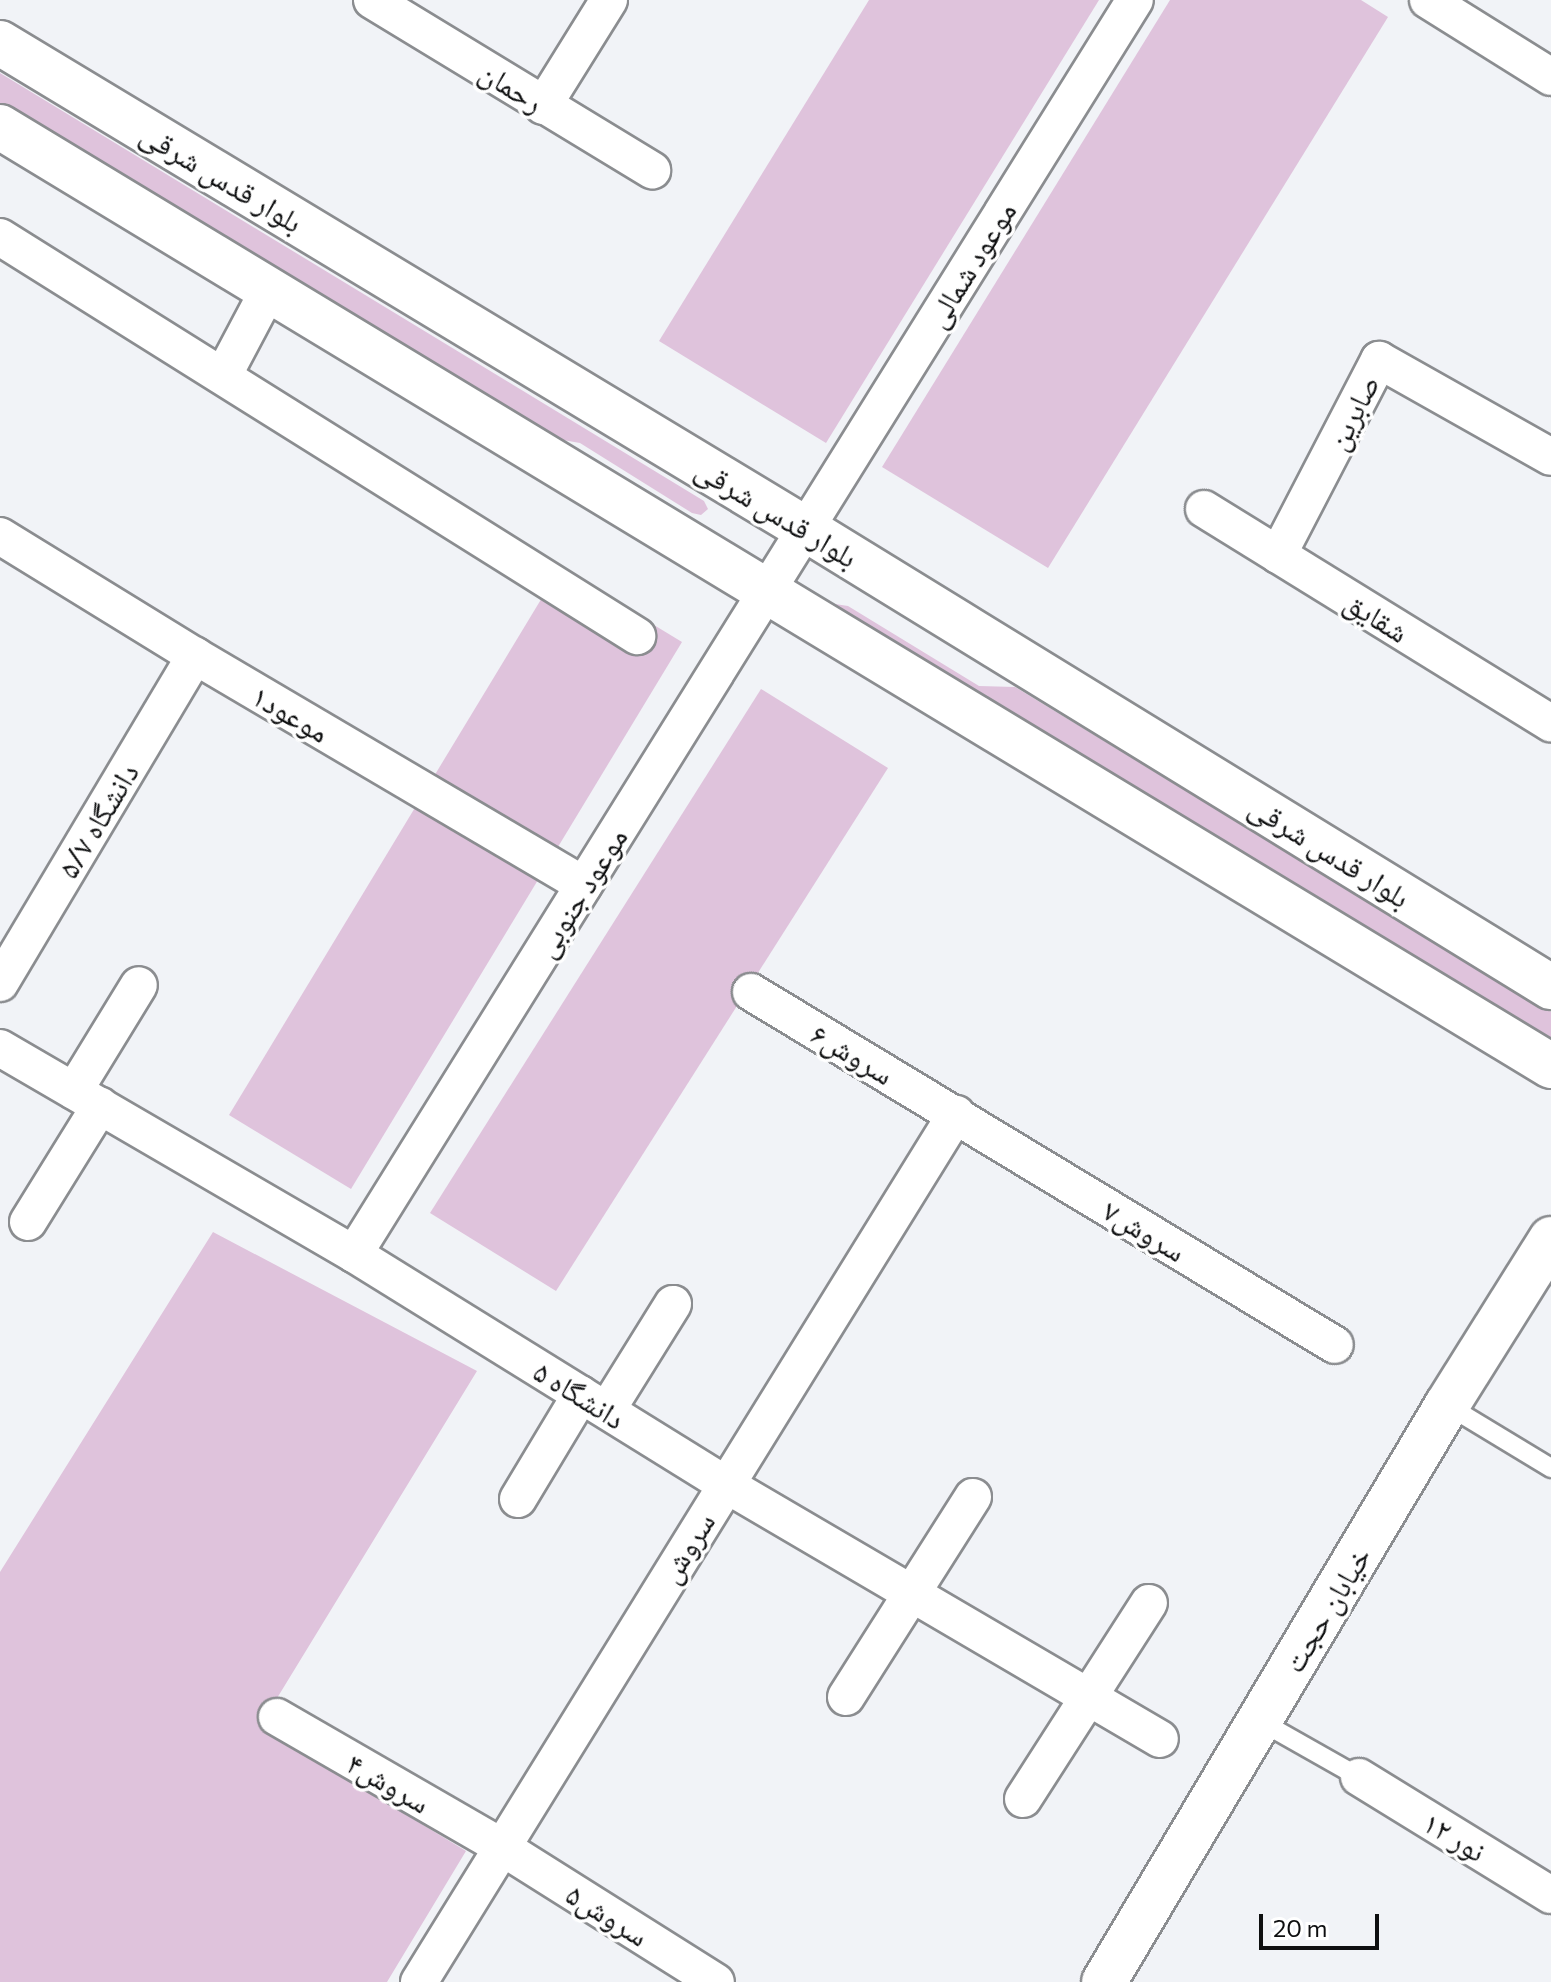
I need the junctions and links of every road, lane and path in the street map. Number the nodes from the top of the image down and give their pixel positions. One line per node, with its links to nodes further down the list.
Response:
1 (372, 0): 7 (street, رحمان)
2 (609, 0): 7 (street)
3 (1135, 0): 15 (street, موعود شمالی)
4 (1428, 0): 6 (street)
5 (0, 43): 15 (main road, بلوار قدس شرقی)
6 (1551, 77)
7 (543, 106): 9 (street, رحمان)
8 (0, 127): 11 (main road)
9 (652, 170)
10 (0, 237): 12 (street)
11 (268, 291): 12 (street); 18 (main road)
12 (223, 376): 19 (street)
13 (1551, 457): 17 (street, صابرین)
14 (1204, 509): 17 (street, شقایق)
15 (804, 528): 18 (street, موعود جنوبی); 25 (main road, بلوار قدس شرقی)
16 (0, 536): 20 (street, موعود۱)
17 (1278, 555): 21 (street, شقایق)
18 (768, 591): 22 (street, موعود جنوبی); 28 (main road)
19 (637, 636)
20 (195, 656): 22 (street, موعود۱); 23 (street, دانشگاه ۵/۷)
21 (1551, 723)
22 (584, 885): 33 (street, موعود جنوبی)
23 (0, 983)
24 (139, 985): 29 (street)
25 (1551, 987)
26 (751, 992): 30 (street, سروش۶)
27 (0, 1048): 29 (street, دانشگاه ۵)
28 (1551, 1066)
29 (87, 1099): 31 (street); 33 (street, دانشگاه ۵)
30 (956, 1114): 35 (street, سروش۷); 39 (street, سروش)
31 (28, 1222)
32 (1551, 1239): 37 (main road, خیابان حجت)
33 (354, 1254): 36 (street, دانشگاه ۵)
34 (673, 1304): 36 (street)
35 (1335, 1345)
36 (594, 1402): 39 (street, دانشگاه ۵); 41 (street)
37 (1447, 1405): 38 (lane); 47 (main road, خیابان حجت)
38 (1551, 1468)
39 (725, 1484): 42 (street, دانشگاه ۵); 51 (street, سروش)
40 (973, 1497): 42 (street)
41 (518, 1499)
42 (914, 1594): 44 (street); 45 (street, دانشگاه ۵)
43 (1149, 1603): 45 (street)
44 (846, 1697)
45 (1087, 1697): 48 (street, دانشگاه ۵); 50 (street)
46 (277, 1717): 51 (street, سروش۴)
47 (1260, 1721): 49 (lane); 55 (main road, خیابان حجت)
48 (1160, 1739)
49 (1359, 1777): 52 (street, نور ۱۲)
50 (1023, 1799)
51 (500, 1846): 53 (street, سروش); 54 (street, سروش۵)
52 (1551, 1895)
53 (419, 1982)
54 (716, 1982)
55 (1104, 1982)

